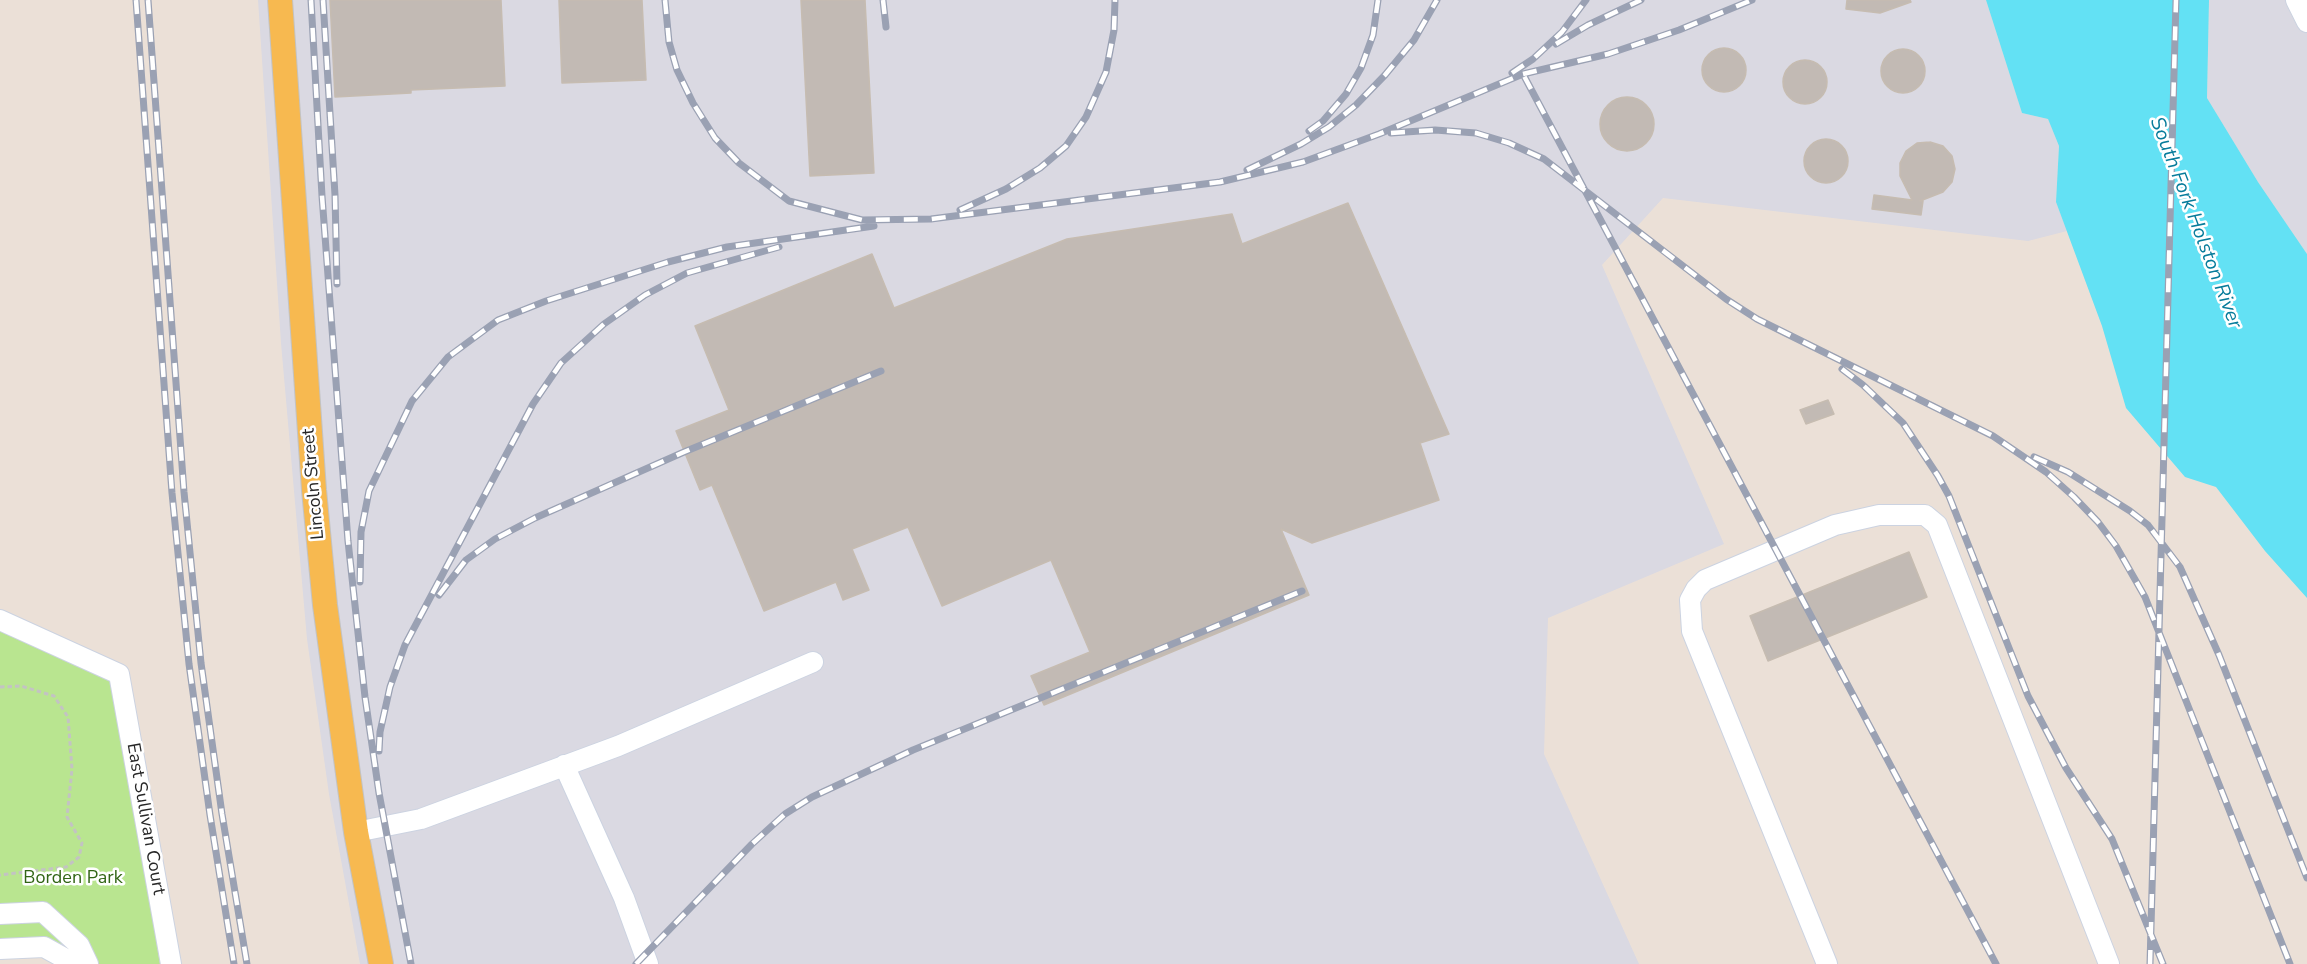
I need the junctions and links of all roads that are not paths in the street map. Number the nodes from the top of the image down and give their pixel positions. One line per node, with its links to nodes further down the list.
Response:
1 (280, 0): 7 (main road, Lincoln Street)
2 (2296, 0): 3 (street)
3 (2307, 22)
4 (0, 620): 12 (street, East Sullivan Court)
5 (813, 662): 6 (street)
6 (564, 765): 7 (street); 14 (street)
7 (356, 832): 13 (main road, Lincoln Street)
8 (0, 914): 11 (street)
9 (0, 949): 10 (street)
10 (75, 964)
11 (88, 964)
12 (171, 964)
13 (381, 964)
14 (648, 964)
15 (1827, 964): 16 (street)
16 (2109, 964)

